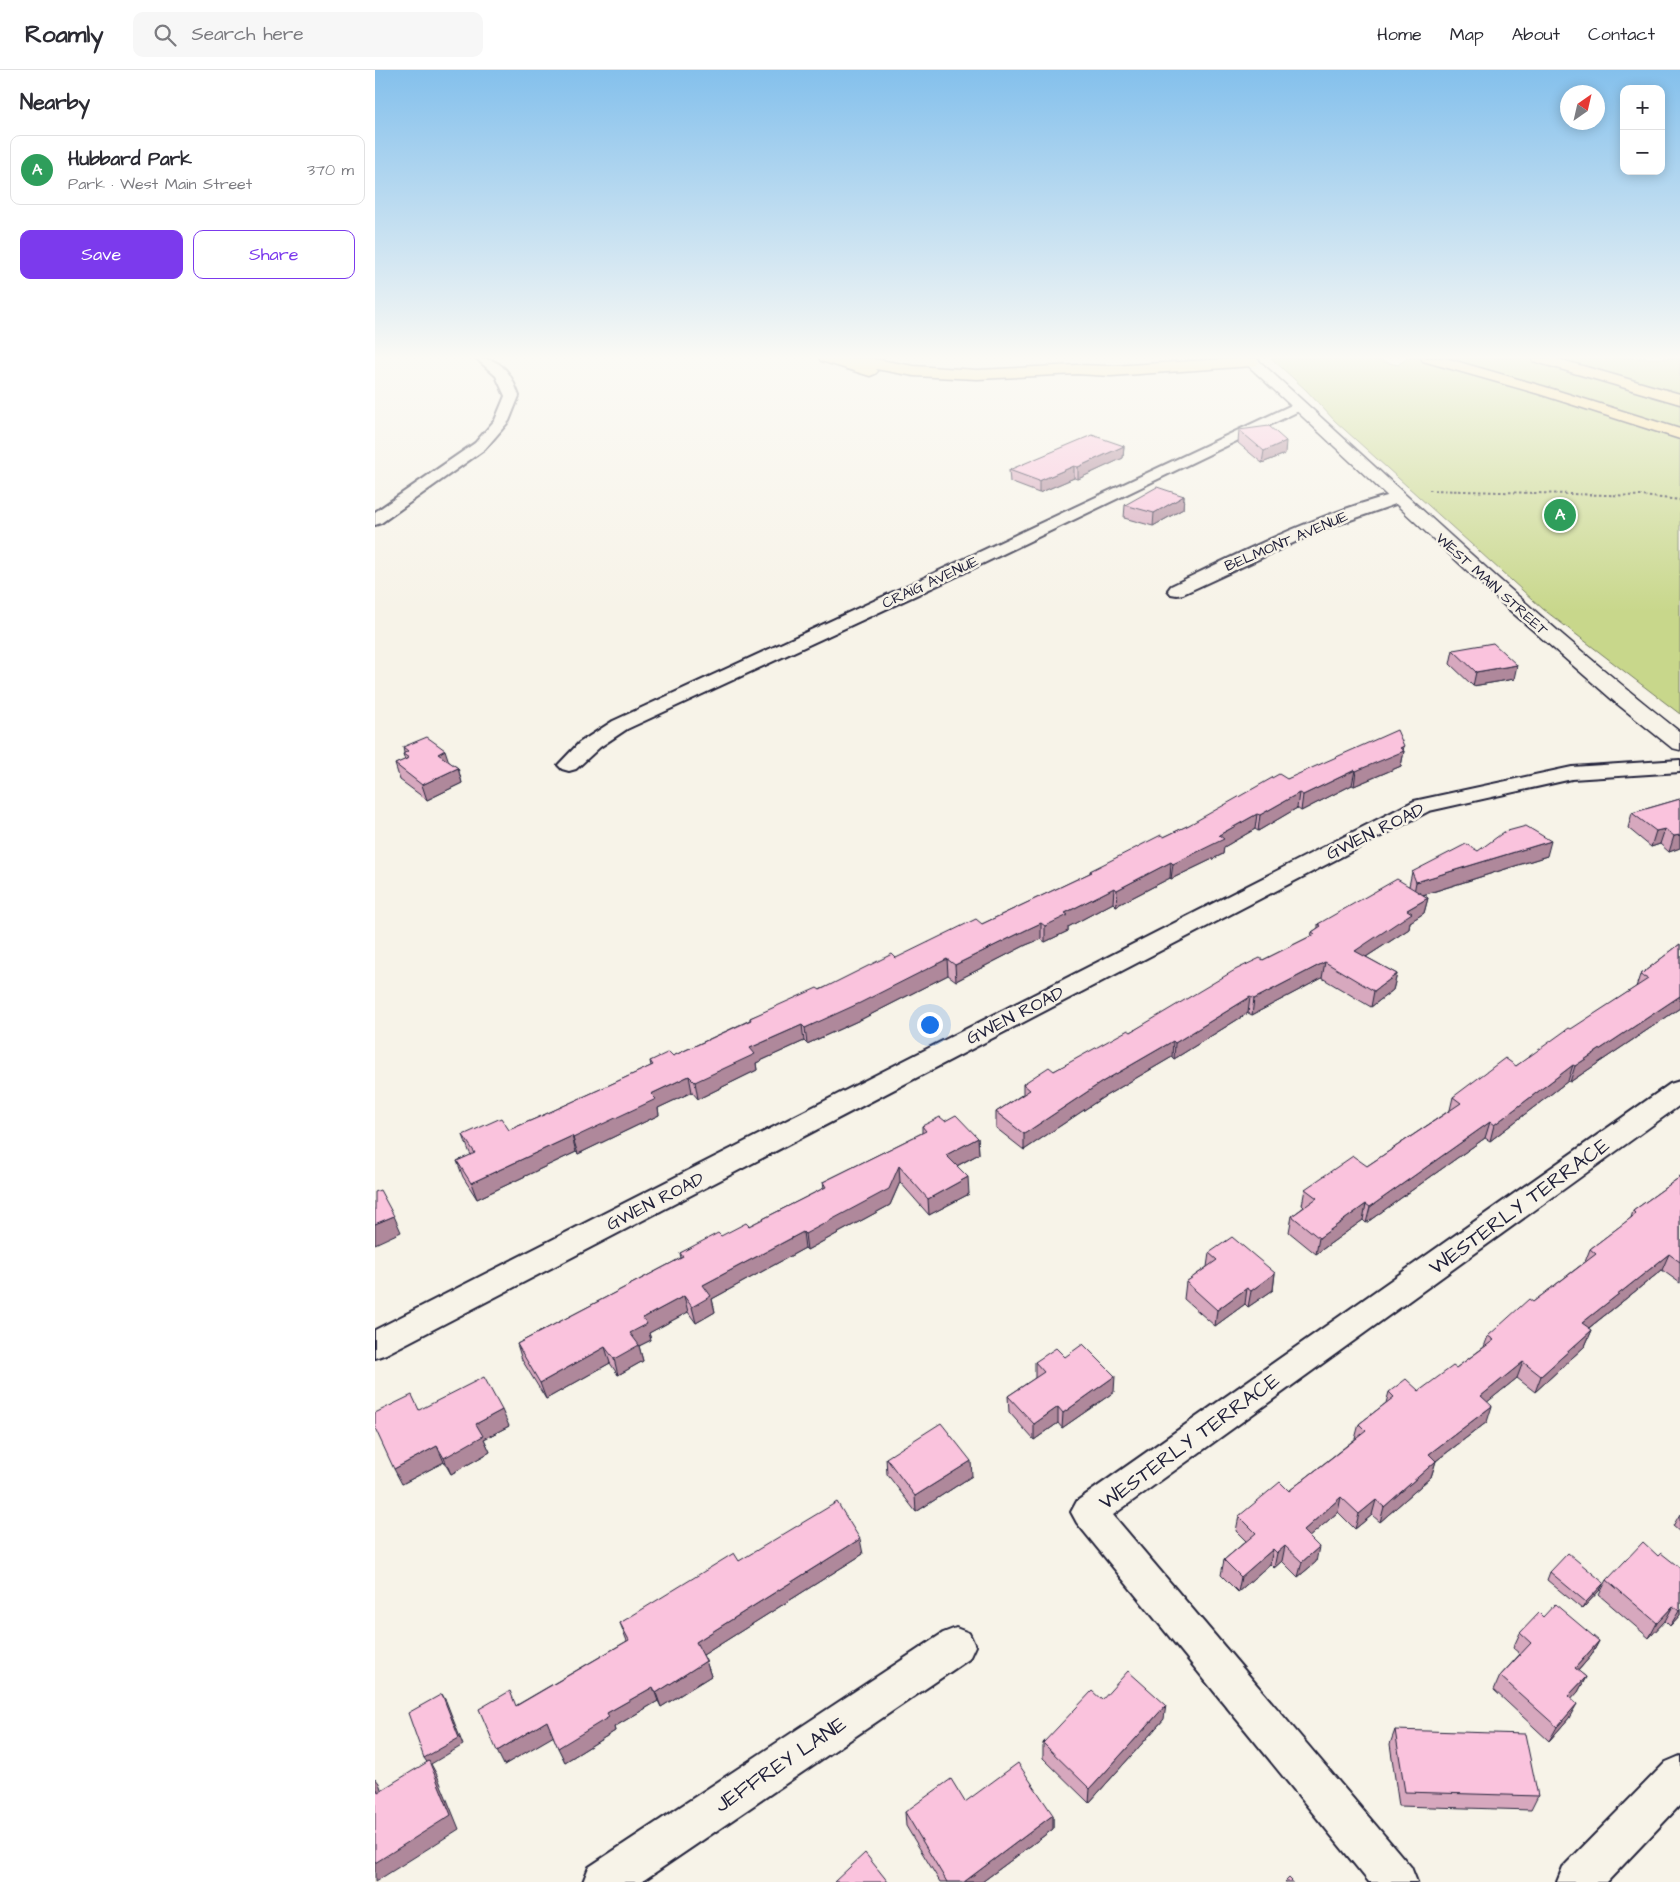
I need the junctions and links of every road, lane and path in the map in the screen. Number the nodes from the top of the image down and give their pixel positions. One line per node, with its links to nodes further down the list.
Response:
1 (483, 443): 7 (street)
2 (1237, 443): 10 (street, CRAIG AVENUE)
3 (1338, 443): 5 (main road, WEST MAIN STREET)
4 (1429, 490): 6 (path)
5 (1397, 498): 8 (street, BELMONT AVENUE); 9 (main road, WEST MAIN STREET)
6 (1680, 500)
7 (375, 520)
8 (1177, 590)
9 (1680, 743)
10 (569, 765)
11 (1680, 766): 13 (street, GWEN ROAD)
12 (1680, 1090): 17 (street, WESTERLY TERRACE)
13 (375, 1345)
14 (957, 1646): 16 (street, JEFFREY LANE)
15 (1680, 1776): 18 (street)
16 (604, 1882)
17 (1396, 1882)
18 (1578, 1882)

